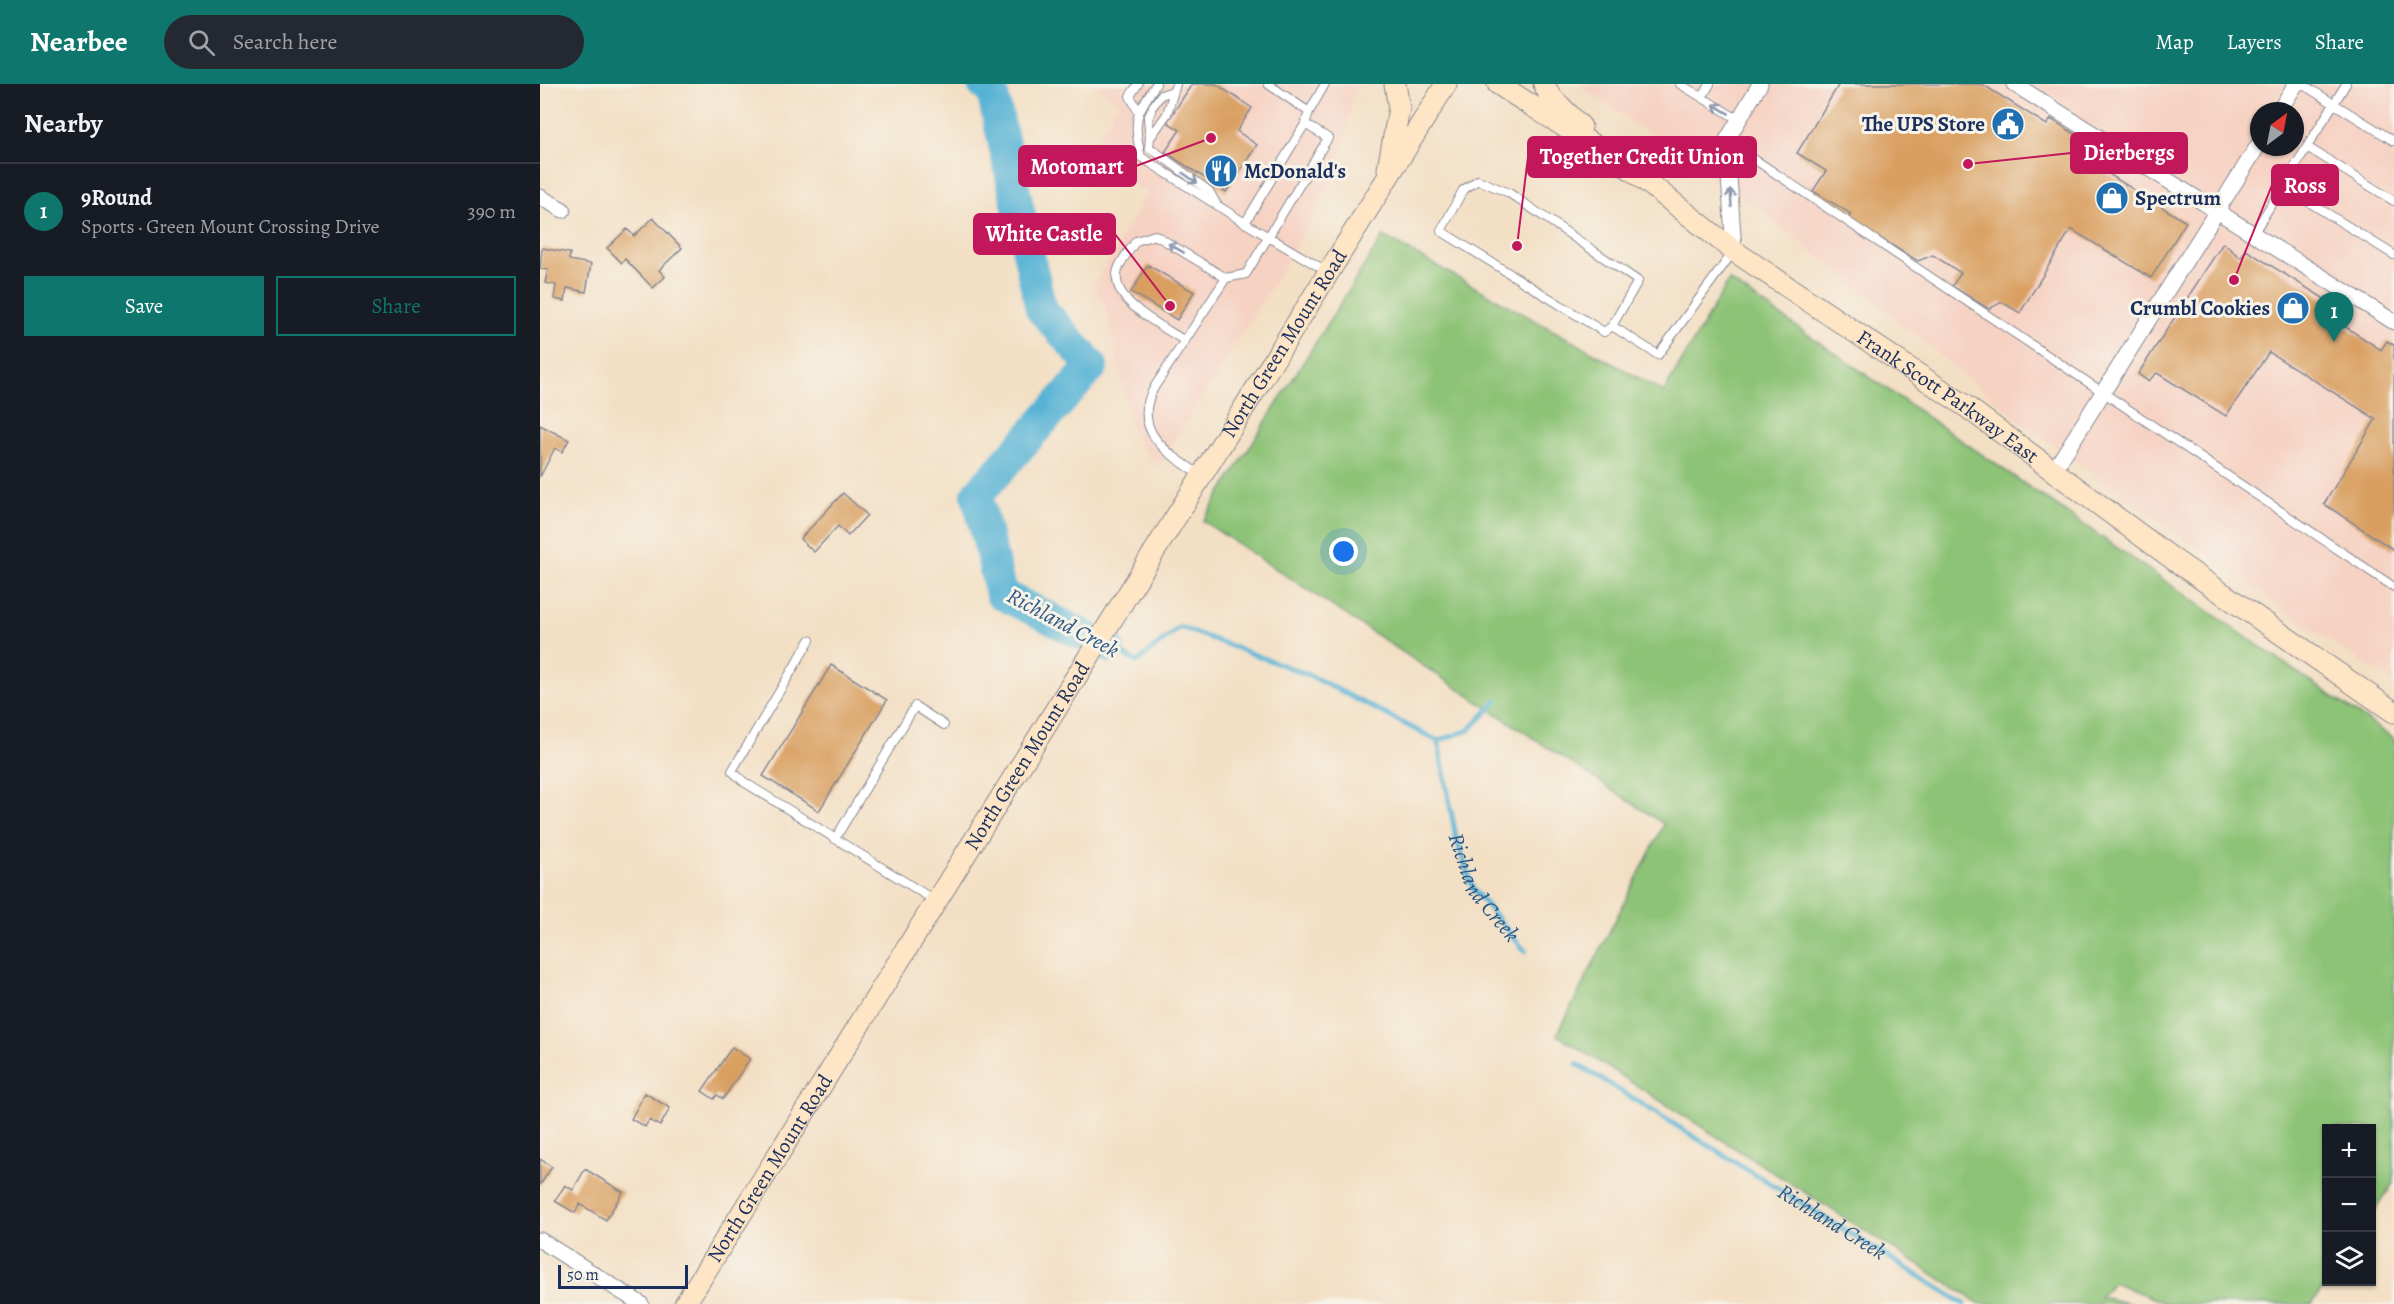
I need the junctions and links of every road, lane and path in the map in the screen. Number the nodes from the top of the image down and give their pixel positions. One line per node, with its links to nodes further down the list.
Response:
1 (1138, 84): 22 (lane)
2 (1156, 84): 22 (lane)
3 (1268, 84): 18 (lane)
4 (1325, 84): 23 (lane)
5 (1395, 84): 33 (street)
6 (1446, 84): 33 (street, North Green Mount Road)
7 (1498, 84): 31 (street, Frank Scott Parkway East)
8 (1544, 84): 31 (street)
9 (1680, 84): 19 (lane)
10 (1710, 84): 19 (lane)
11 (1760, 84): 24 (street)
12 (2014, 84): 39 (street)
13 (2296, 84): 20 (street)
14 (2302, 84): 21 (lane)
15 (2346, 84): 21 (lane)
16 (1175, 87): 26 (lane); 26 (lane)
17 (1290, 87): 18 (lane)
18 (1285, 95): 23 (lane)
19 (1702, 98): 24 (lane, one-way to 19)
20 (2285, 102)
21 (2333, 104): 27 (lane); 29 (lane)
22 (1138, 111): 37 (lane)
23 (1309, 112): 25 (lane)
24 (1739, 120): 28 (street)
25 (1305, 124): 40 (lane); 42 (lane)
26 (1150, 138): 37 (lane, one-way to 37)
27 (2394, 141)
28 (1725, 143): 32 (street); 43 (street, one-way to 28); 50 (lane)
29 (2307, 147): 34 (lane); 36 (lane)
30 (2252, 156): 39 (street)
31 (1611, 157): 32 (street, Frank Scott Parkway East)
32 (1632, 170): 43 (street, Frank Scott Parkway East)
33 (1386, 181): 45 (street, North Green Mount Road)
34 (2283, 186): 41 (lane); 44 (lane)
35 (540, 196): 38 (street)
36 (2394, 201)
37 (1219, 207): 40 (lane)
38 (562, 210)
39 (2217, 212): 41 (street); 50 (street)
40 (1245, 223): 42 (lane)
41 (2253, 234): 47 (street)
42 (1270, 237): 45 (lane); 46 (lane)
43 (1734, 251): 48 (lane); 51 (street, Frank Scott Parkway East)
44 (2394, 255)
45 (1328, 272): 52 (street, North Green Mount Road)
46 (1226, 278): 49 (lane); 49 (lane, one-way to 49)
47 (2394, 322)
48 (1612, 326): 48 (lane)
49 (1185, 341): 52 (lane)
50 (2103, 394): 51 (street); 53 (lane)
51 (2053, 472): 55 (street, Frank Scott Parkway East)
52 (1201, 475): 58 (street, North Green Mount Road)
53 (2394, 587)
54 (810, 640): 57 (lane)
55 (2394, 712)
56 (944, 725): 57 (lane)
57 (834, 839): 58 (lane)
58 (935, 901): 61 (street, North Green Mount Road)
59 (540, 1240): 60 (street)
60 (641, 1304)
61 (685, 1304)

